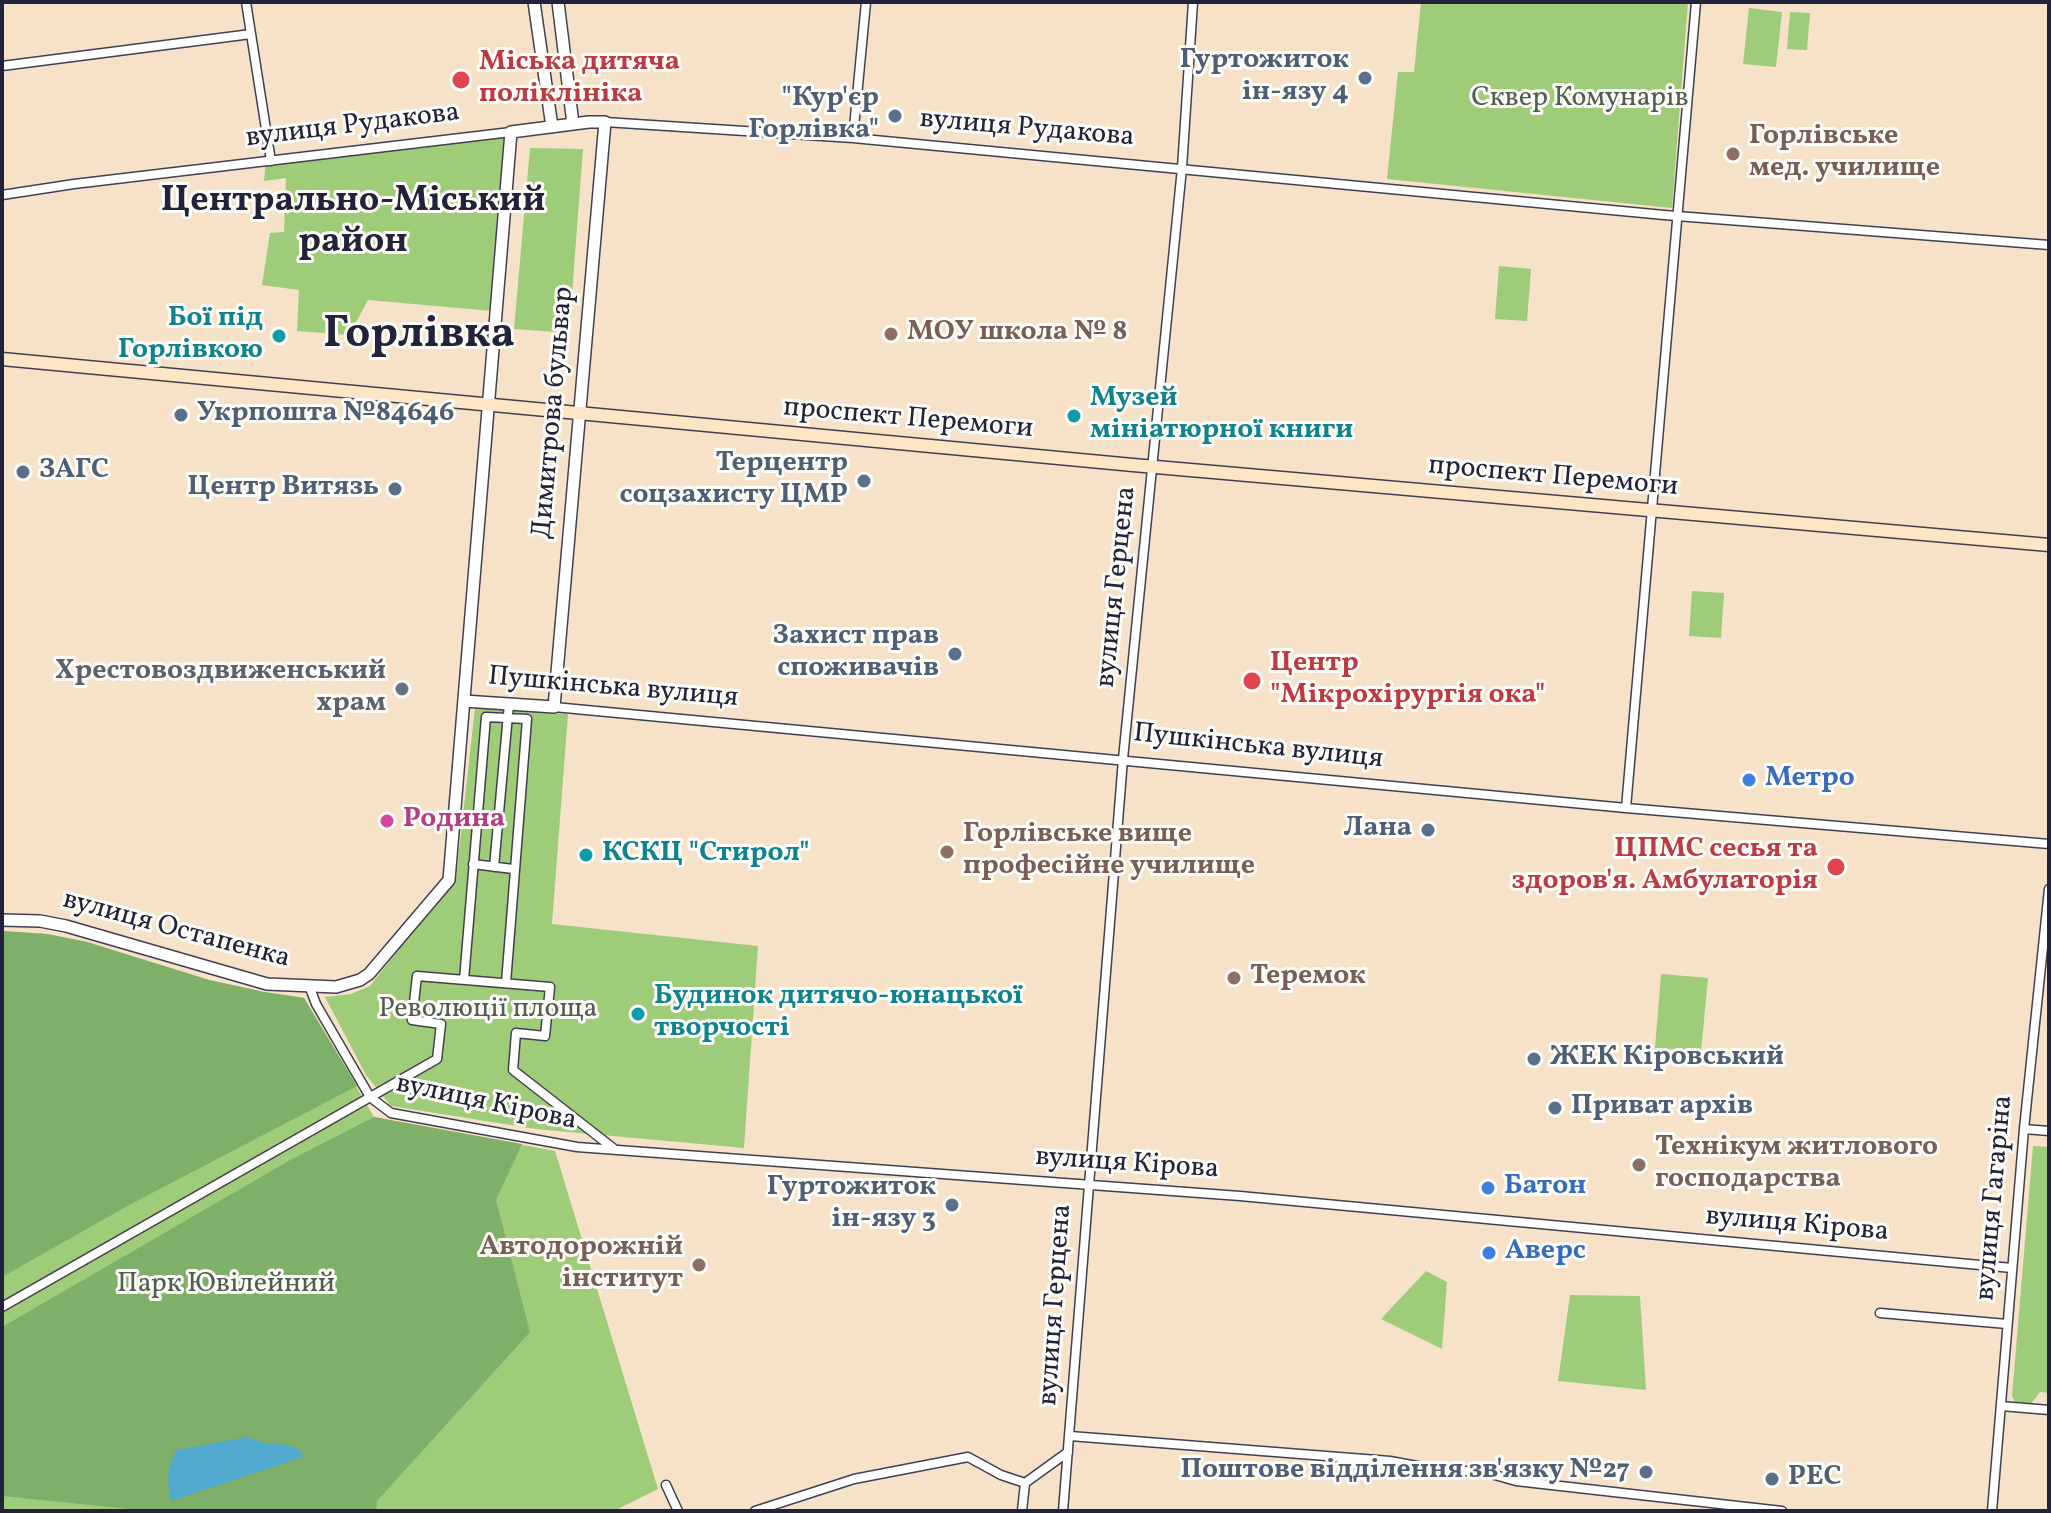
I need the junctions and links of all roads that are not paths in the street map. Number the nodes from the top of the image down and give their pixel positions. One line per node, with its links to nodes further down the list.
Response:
1 (246, 2): 7 (street)
2 (534, 2): 11 (street)
3 (558, 2): 10 (street)
4 (866, 2): 13 (street)
5 (1193, 2): 15 (street, вулиця Герцена)
6 (1696, 2): 17 (street)
7 (251, 34): 8 (street); 14 (street)
8 (2, 66)
9 (605, 122): 10 (street, вулиця Рудакова); 13 (street, вулиця Рудакова); 21 (street, Димитрова бульвар)
10 (573, 124): 11 (street, вулиця Рудакова)
11 (552, 127): 12 (street, вулиця Рудакова)
12 (511, 132): 14 (street, вулиця Рудакова); 20 (street)
13 (853, 138): 15 (street, вулиця Рудакова)
14 (271, 161): 16 (street, вулиця Рудакова)
15 (1182, 168): 17 (street, вулиця Рудакова); 22 (street, вулиця Герцена)
16 (2, 195)
17 (1679, 216): 18 (street, вулиця Рудакова); 23 (street)
18 (2049, 245)
19 (2, 359): 20 (main road, проспект Перемоги)
20 (489, 405): 21 (main road, проспект Перемоги); 25 (street)
21 (580, 413): 22 (main road, проспект Перемоги); 27 (street, Димитрова бульвар)
22 (1152, 466): 23 (main road, проспект Перемоги); 29 (street, вулиця Герцена)
23 (1650, 510): 24 (main road, проспект Перемоги); 30 (street)
24 (2049, 545)
25 (464, 701): 26 (street, Пушкінська вулиця); 40 (street, вулиця Остапенка)
26 (509, 704): 27 (street, Пушкінська вулиця); 28 (street)
27 (554, 707): 29 (street, Пушкінська вулиця)
28 (508, 718): 33 (street); 34 (street); 35 (street)
29 (1123, 759): 30 (street, Пушкінська вулиця); 45 (street, вулиця Герцена)
30 (1626, 808): 32 (street, Пушкінська вулиця)
31 (2049, 835): 32 (street)
32 (2049, 845)
33 (473, 864): 34 (street); 38 (street)
34 (494, 867): 35 (street)
35 (513, 869): 39 (street)
36 (2049, 889): 42 (street, вулиця Гагаріна)
37 (2, 920): 40 (street, вулиця Остапенка)
38 (464, 980): 39 (street); 41 (street)
39 (506, 983): 44 (street)
40 (310, 988): 41 (street, вулиця Кірова)
41 (370, 1097): 44 (street, вулиця Кірова); 47 (street)
42 (2024, 1129): 43 (street); 46 (street, вулиця Гагаріна)
43 (2049, 1131)
44 (613, 1149): 45 (street, вулиця Кірова)
45 (1088, 1184): 46 (street, вулиця Кірова); 52 (street, вулиця Герцена)
46 (2012, 1268): 49 (street, вулиця Гагаріна)
47 (2, 1307)
48 (1880, 1313): 49 (street)
49 (2007, 1324): 50 (street, вулиця Гагаріна)
50 (2001, 1406): 51 (street); 61 (street, вулиця Гагаріна)
51 (2049, 1410)
52 (1070, 1436): 53 (street, вулиця Герцена); 60 (street)
53 (1068, 1452): 54 (street); 59 (street, вулиця Герцена)
54 (1025, 1483): 57 (street); 58 (street)
55 (666, 1485): 56 (street)
56 (678, 1511)
57 (755, 1511)
58 (1022, 1511)
59 (1063, 1511)
60 (1782, 1511)
61 (1992, 1511)

